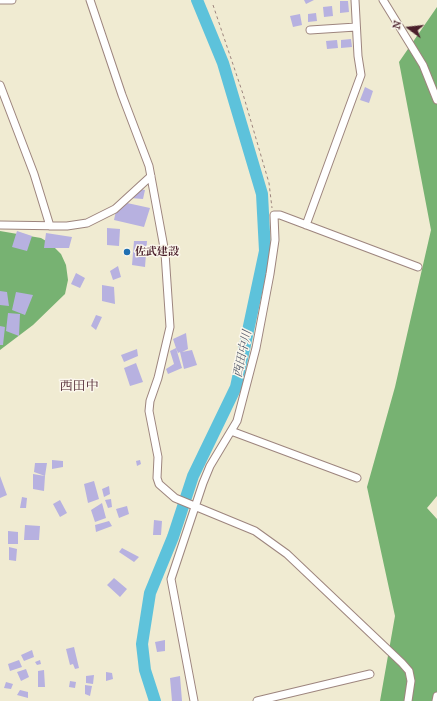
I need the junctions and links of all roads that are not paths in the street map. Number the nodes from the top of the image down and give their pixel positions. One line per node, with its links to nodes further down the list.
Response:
1 (0, 0): 2 (street)
2 (12, 0)
3 (90, 0): 10 (street)
4 (356, 0): 6 (street)
5 (383, 0): 9 (street)
6 (356, 27): 7 (street); 12 (street)
7 (310, 30)
8 (0, 85): 13 (street)
9 (437, 100)
10 (151, 176): 13 (street); 17 (street)
11 (0, 225): 13 (street)
12 (306, 225): 14 (street); 15 (street)
13 (50, 226)
14 (418, 268)
15 (231, 431): 16 (street); 17 (street)
16 (357, 478)
17 (194, 505): 20 (street); 22 (street)
18 (370, 674): 21 (street)
19 (437, 696): 23 (street)
20 (194, 701)
21 (257, 701)
22 (408, 701)
23 (436, 701)

